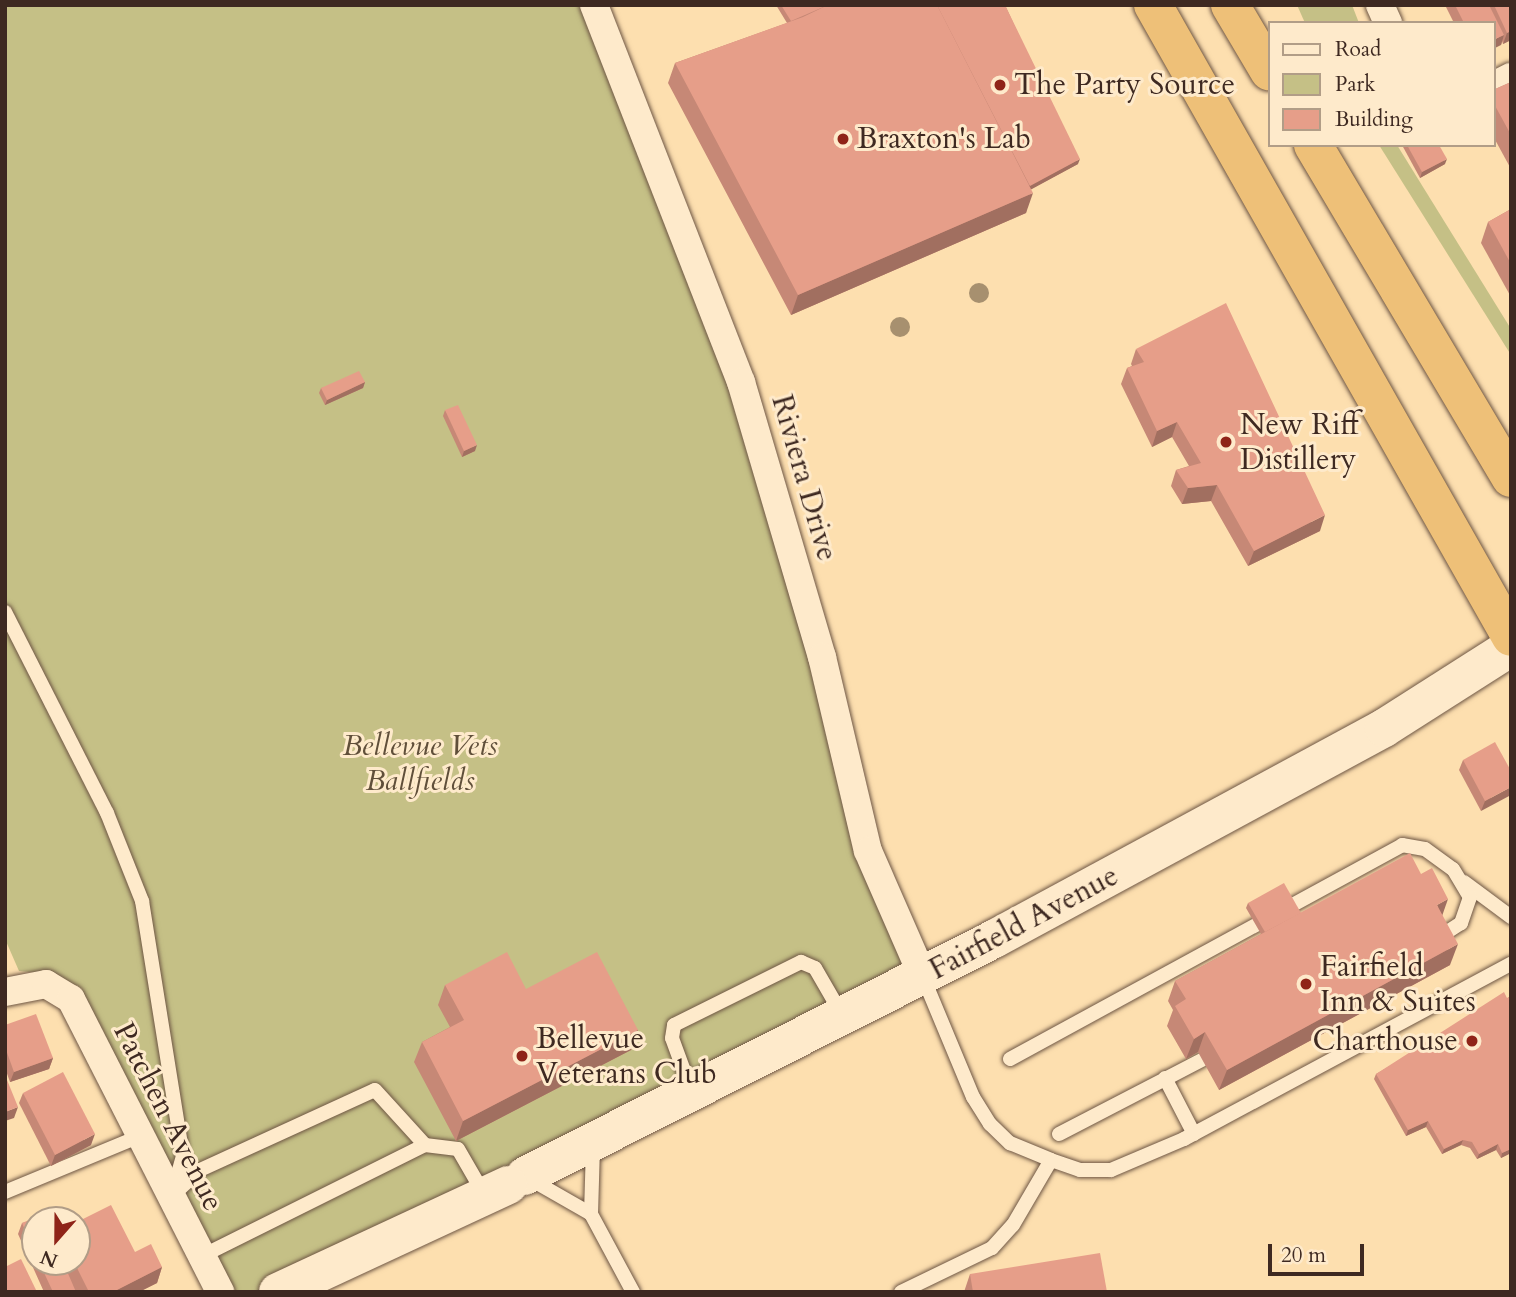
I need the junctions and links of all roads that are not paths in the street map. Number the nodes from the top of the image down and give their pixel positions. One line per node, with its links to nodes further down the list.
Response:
1 (594, 5): 18 (street, Riviera Drive)
2 (1153, 5): 12 (highway)
3 (1230, 5): 6 (highway)
4 (1380, 5): 5 (street)
5 (1387, 21)
6 (1268, 69)
7 (1511, 77): 8 (street)
8 (1495, 85)
9 (1314, 147): 10 (highway)
10 (1511, 478)
11 (5, 612): 33 (lane)
12 (1511, 637)
13 (1511, 647): 18 (main road, Fairfield Avenue)
14 (1460, 879): 15 (lane); 16 (lane); 21 (lane)
15 (1511, 917)
16 (1436, 939)
17 (1511, 964): 26 (lane)
18 (923, 977): 20 (main road, Fairfield Avenue); 30 (lane)
19 (5, 992): 27 (street, Patchen Avenue)
20 (844, 1017): 24 (main road, Fairfield Avenue); 24 (lane)
21 (1010, 1059)
22 (1202, 1060): 23 (lane)
23 (1165, 1078): 25 (lane); 26 (lane)
24 (692, 1093): 28 (main road, Fairfield Avenue)
25 (1059, 1134)
26 (1194, 1134): 30 (lane)
27 (140, 1136): 32 (lane); 33 (street, Patchen Avenue)
28 (593, 1142): 31 (main road, Fairfield Avenue); 34 (lane)
29 (425, 1145): 31 (lane); 33 (lane); 35 (lane)
30 (1051, 1160): 39 (lane)
31 (506, 1186): 34 (lane); 37 (main road, Fairfield Avenue)
32 (5, 1192)
33 (172, 1197): 35 (street, Patchen Avenue)
34 (591, 1214): 38 (lane)
35 (202, 1256): 36 (street, Patchen Avenue)
36 (220, 1292)
37 (278, 1292)
38 (633, 1292)
39 (901, 1292)

